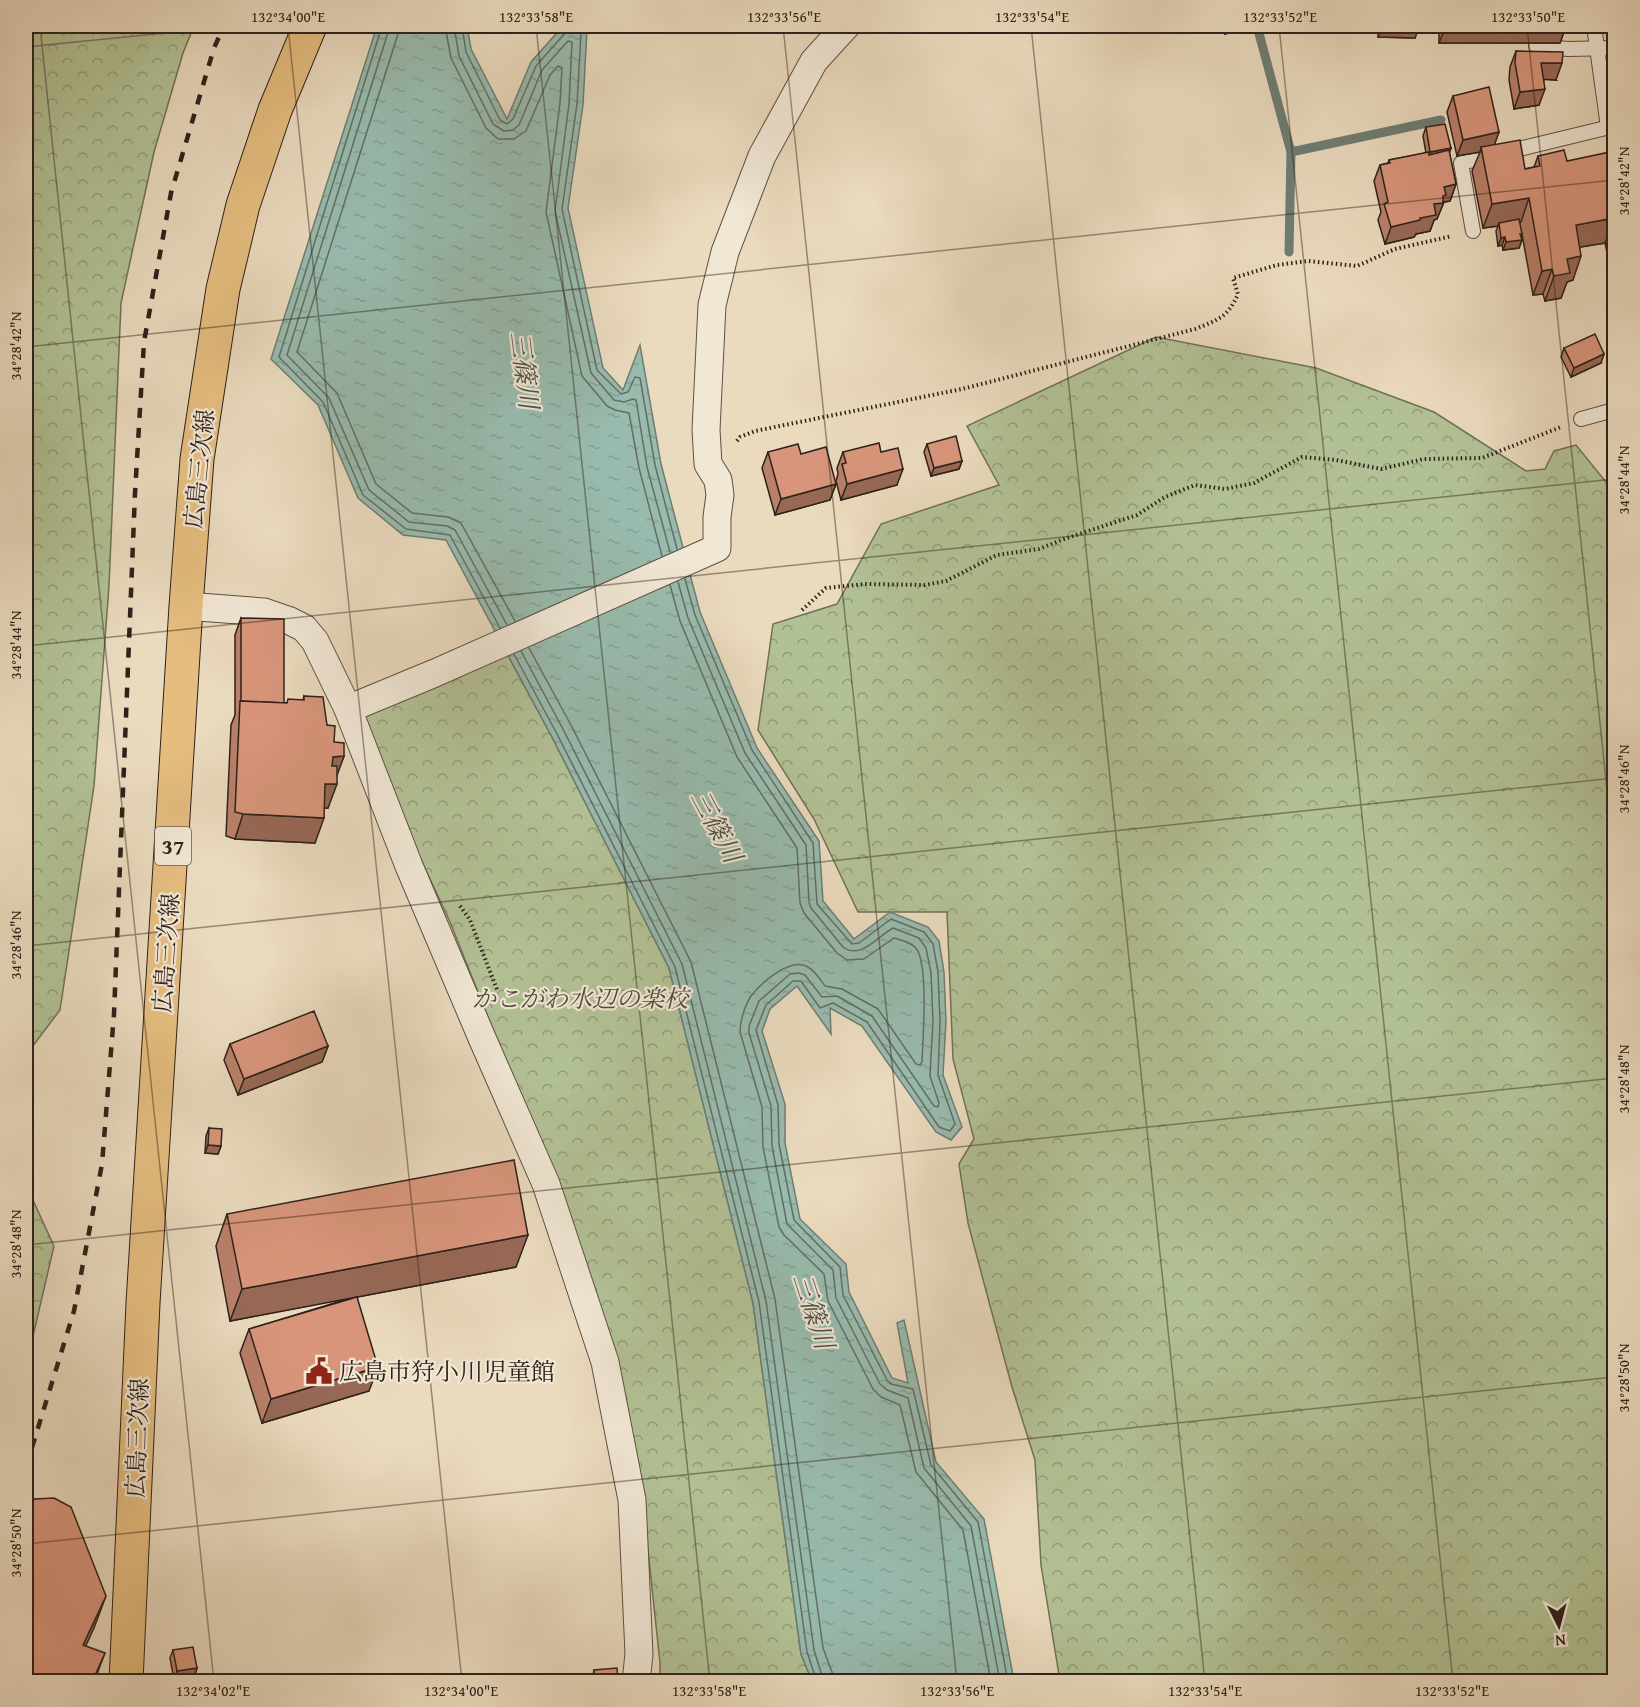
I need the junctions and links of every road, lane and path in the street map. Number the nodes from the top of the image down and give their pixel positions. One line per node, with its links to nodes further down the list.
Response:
1 (310, 26): 12 (main road, 広島三次線 / 37)
2 (846, 26): 11 (street)
3 (1594, 26): 6 (lane)
4 (1536, 46): 6 (lane)
5 (1614, 48): 6 (lane)
6 (1597, 50): 7 (lane)
7 (1611, 127): 8 (lane)
8 (1473, 231): 11 (path)
9 (1614, 410): 10 (lane)
10 (1581, 419): 13 (path)
11 (713, 469): 14 (street)
12 (186, 606): 14 (street); 15 (main road, 広島三次線 / 37)
13 (802, 610)
14 (348, 709): 16 (street)
15 (126, 1682)
16 (636, 1682)

